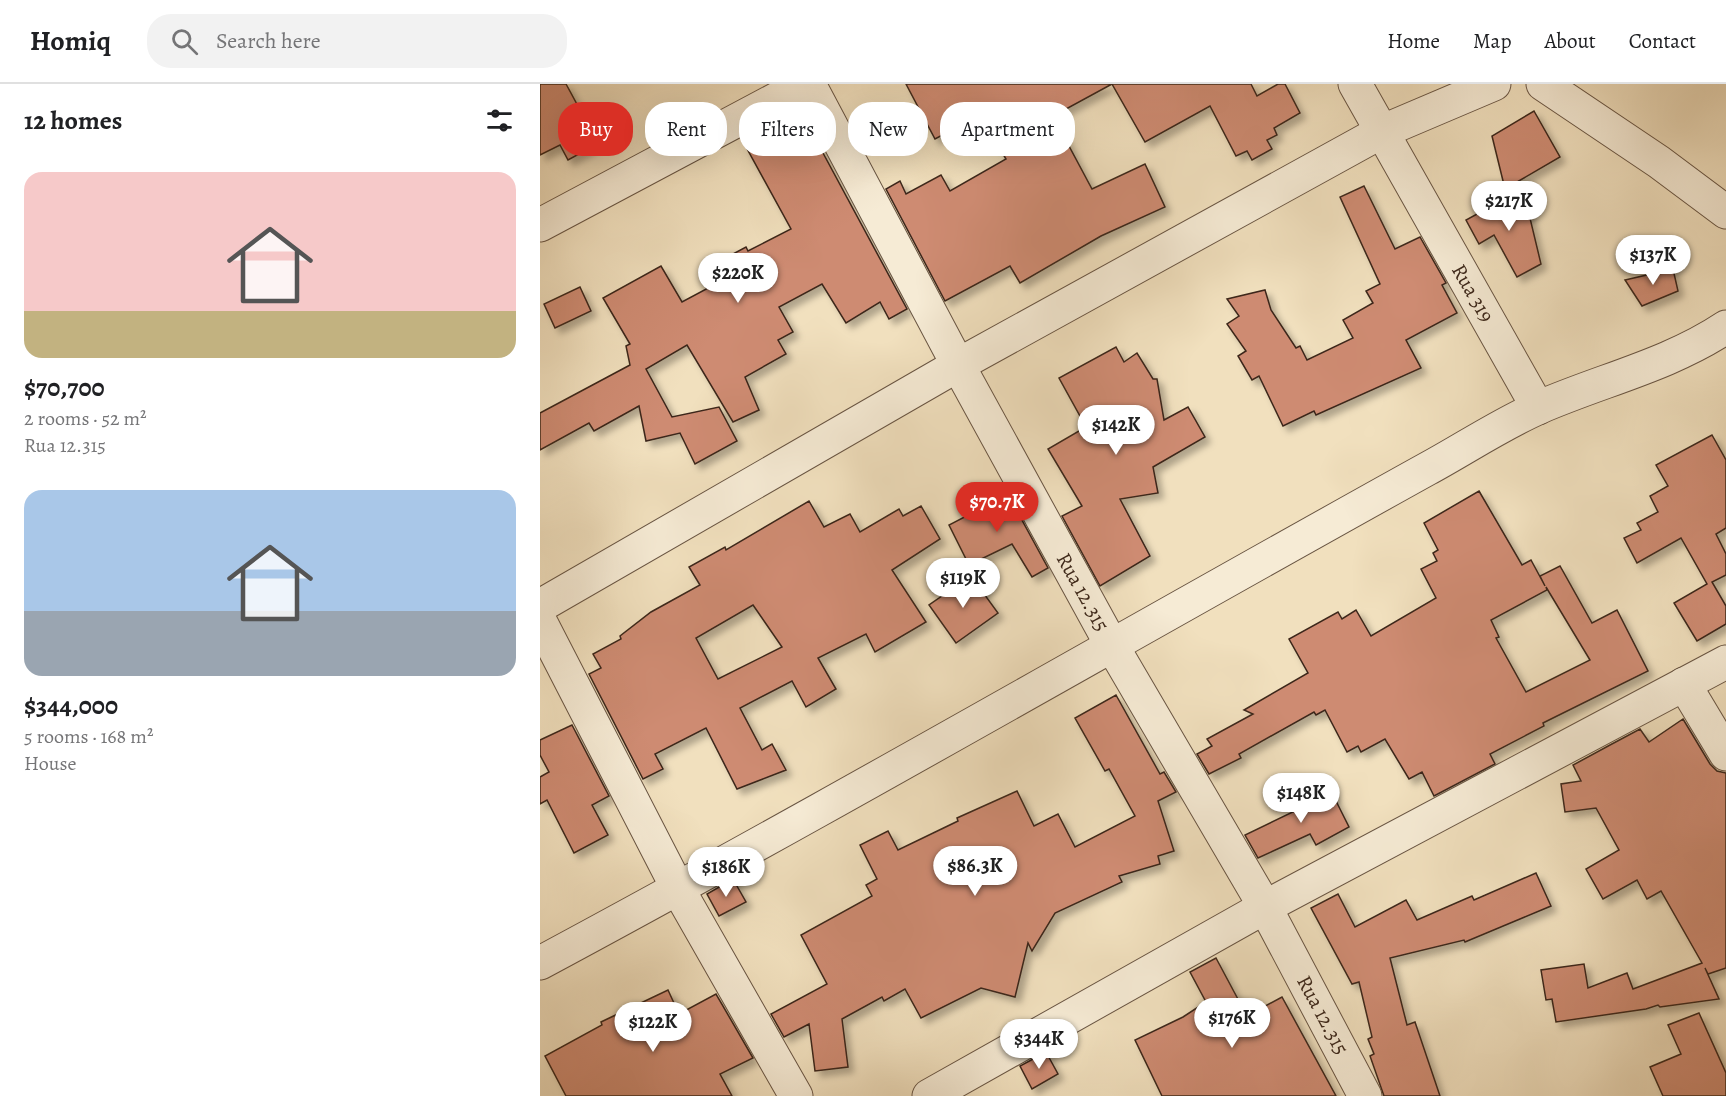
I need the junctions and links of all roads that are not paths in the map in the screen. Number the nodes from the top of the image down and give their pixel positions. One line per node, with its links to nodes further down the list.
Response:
1 (807, 84): 7 (street); 9 (street, Rua 12.315)
2 (1355, 84): 5 (street, Rua 319)
3 (1494, 84): 5 (street)
4 (1543, 84): 6 (street)
5 (1381, 132): 9 (street); 10 (street, Rua 319)
6 (1726, 212)
7 (540, 225)
8 (1726, 327): 10 (street)
9 (958, 365): 11 (street); 13 (street, Rua 12.315)
10 (1538, 408): 13 (street)
11 (540, 606)
12 (540, 621): 17 (street)
13 (1111, 644): 17 (street); 18 (street, Rua 12.315)
14 (1726, 662): 15 (street)
15 (1684, 684): 16 (street); 18 (street)
16 (1726, 754)
17 (678, 889): 19 (street); 20 (street)
18 (1265, 907): 21 (street); 22 (street, Rua 12.315)
19 (540, 963)
20 (796, 1096)
21 (929, 1096)
22 (1365, 1096)

